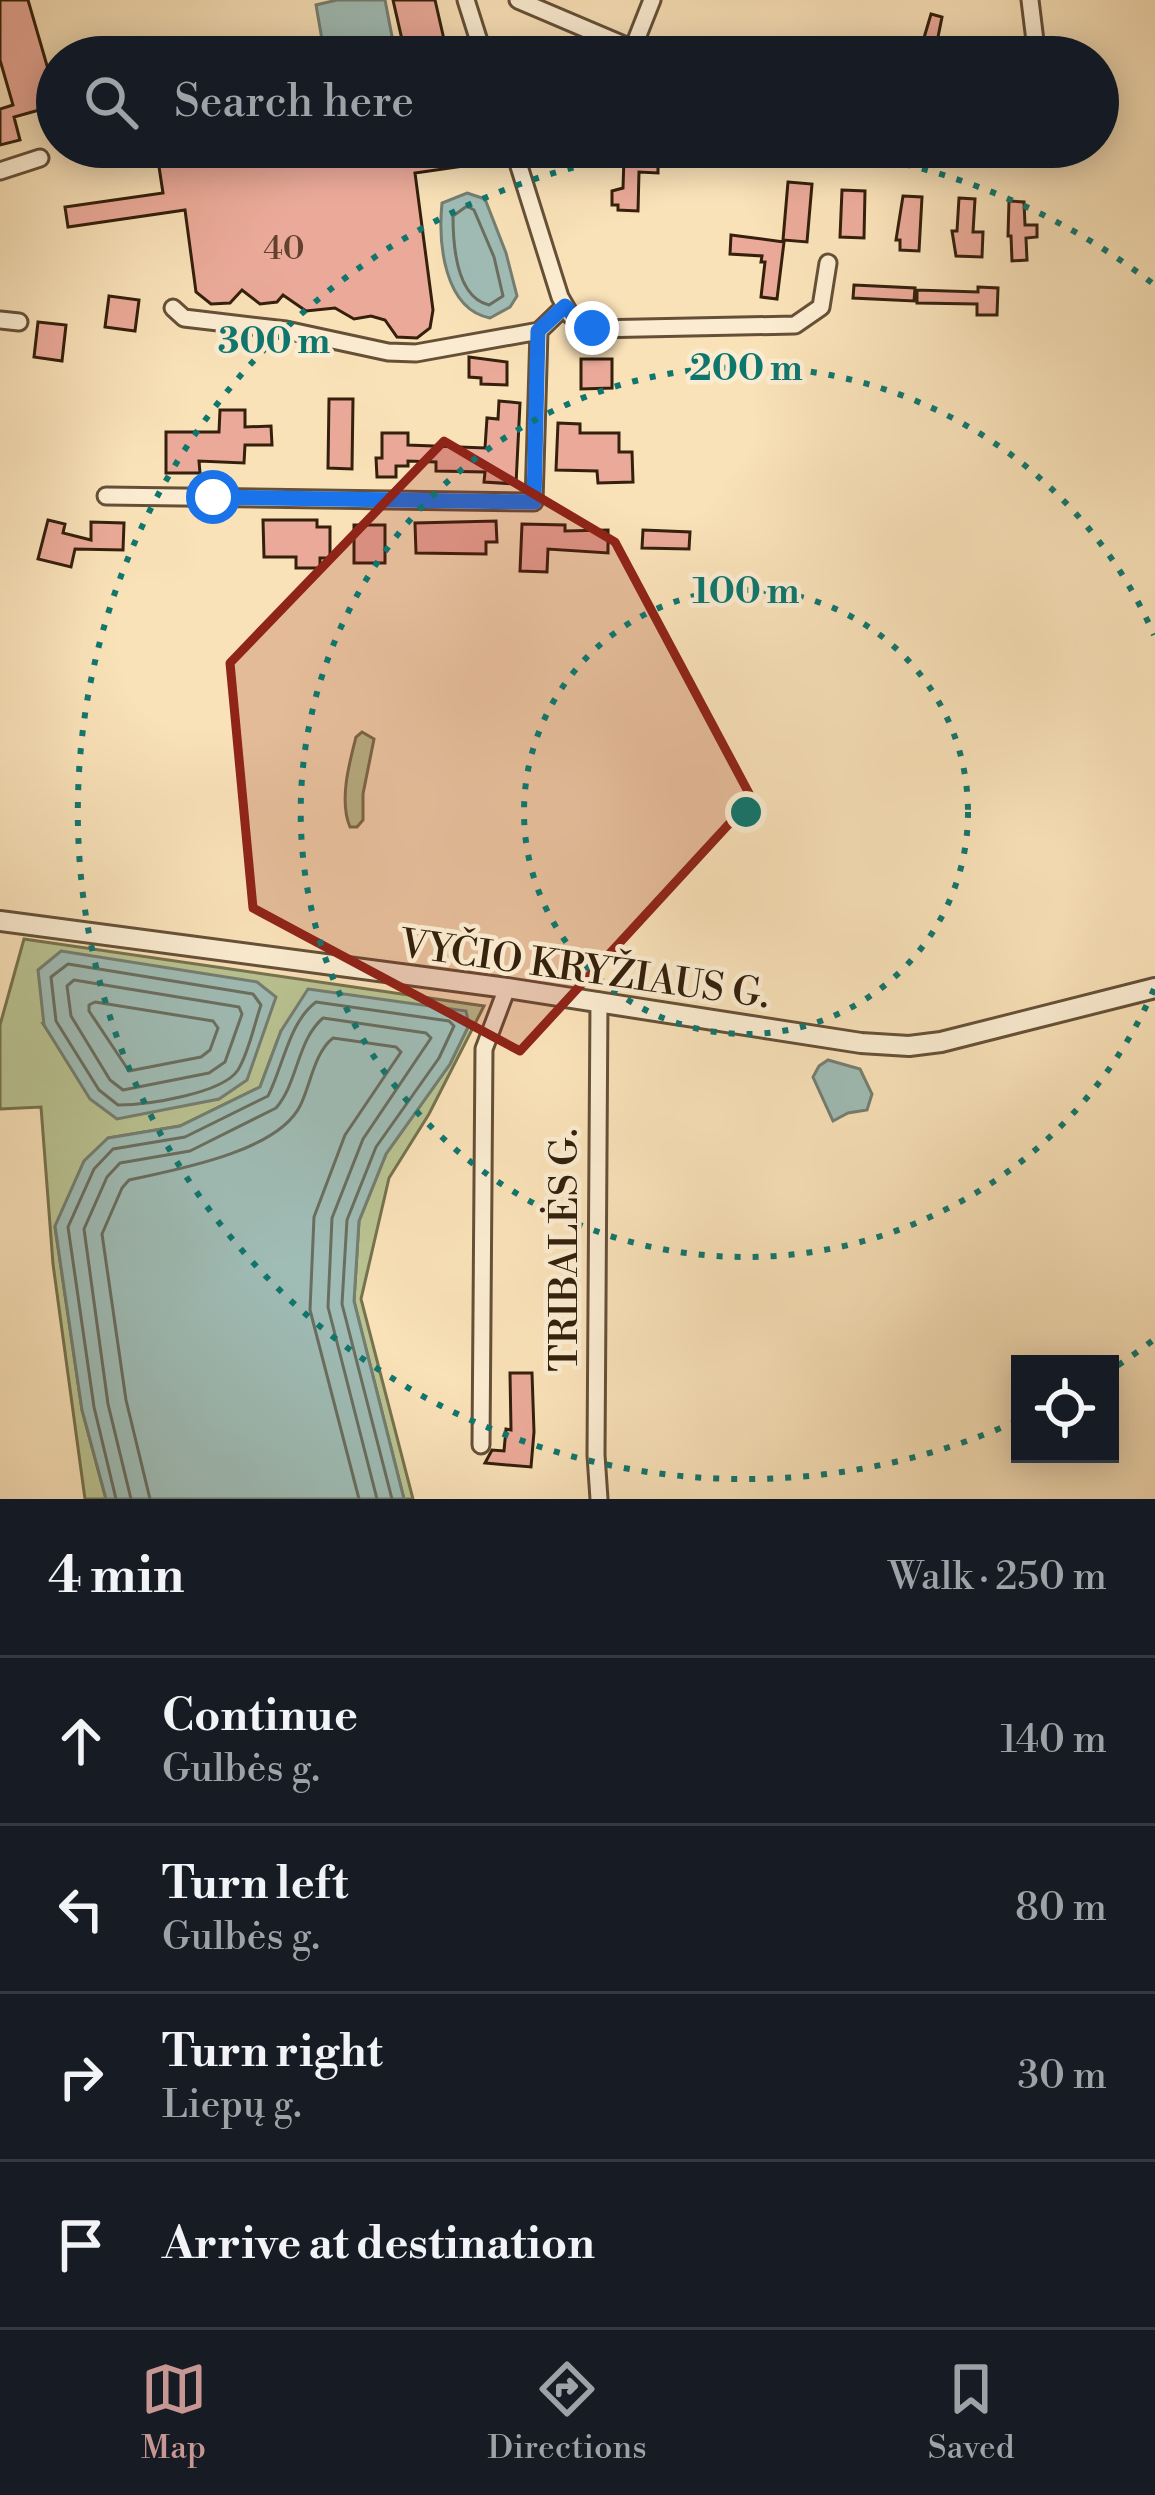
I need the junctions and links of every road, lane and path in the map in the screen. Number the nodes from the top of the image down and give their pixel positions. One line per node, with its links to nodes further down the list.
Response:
1 (466, 0): 5 (street)
2 (518, 0): 6 (street)
3 (652, 0): 7 (street)
4 (1030, 0): 8 (street)
5 (477, 36)
6 (604, 36)
7 (638, 36)
8 (1034, 36)
9 (36, 159): 11 (street)
10 (519, 168): 13 (street)
11 (0, 171)
12 (828, 262): 13 (street)
13 (565, 306): 17 (street)
14 (173, 308): 17 (street)
15 (0, 320): 16 (street)
16 (19, 322)
17 (538, 331): 18 (street)
18 (106, 496)
19 (0, 921): 20 (street, VYČIO KRYŽIAUS G.)
20 (507, 988): 22 (street, VYČIO KRYŽIAUS G.); 23 (street)
21 (1155, 988): 22 (street, VYČIO KRYŽIAUS G.)
22 (598, 1001): 24 (street, TRIBALĖS G.)
23 (481, 1445)
24 (599, 1499)

